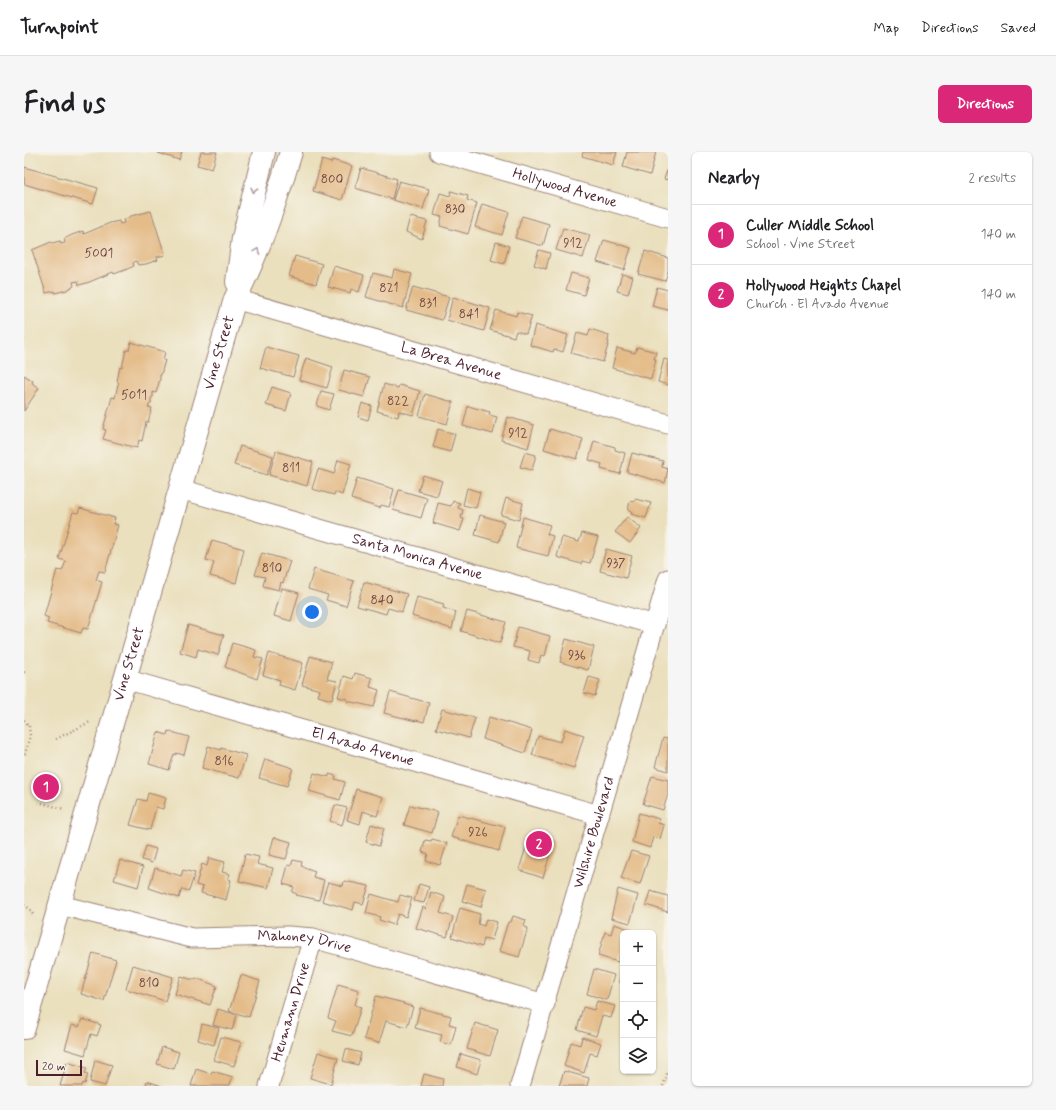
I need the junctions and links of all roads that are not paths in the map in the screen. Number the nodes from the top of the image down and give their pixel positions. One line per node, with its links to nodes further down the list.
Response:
1 (264, 152): 5 (main road, Vine Street, one-way to 5)
2 (291, 152): 5 (main road, Vine Street, one-way to 2)
3 (439, 152): 4 (street, Hollywood Avenue)
4 (668, 218)
5 (235, 299): 6 (street, La Brea Avenue); 7 (main road, Vine Street)
6 (668, 424)
7 (180, 489): 9 (street, Santa Monica Avenue); 10 (main road, Vine Street)
8 (668, 579): 9 (street, Wilshire Boulevard)
9 (655, 625): 11 (street, Wilshire Boulevard)
10 (125, 679): 11 (street, El Avado Avenue); 12 (main road, Vine Street)
11 (599, 815): 14 (street, Wilshire Boulevard)
12 (60, 905): 13 (street, Mahoney Drive); 15 (main road, Vine Street)
13 (313, 938): 14 (street, Mahoney Drive); 16 (street, Heumann Drive)
14 (545, 1004): 17 (street, Wilshire Boulevard)
15 (24, 1028)
16 (269, 1086)
17 (520, 1086)

